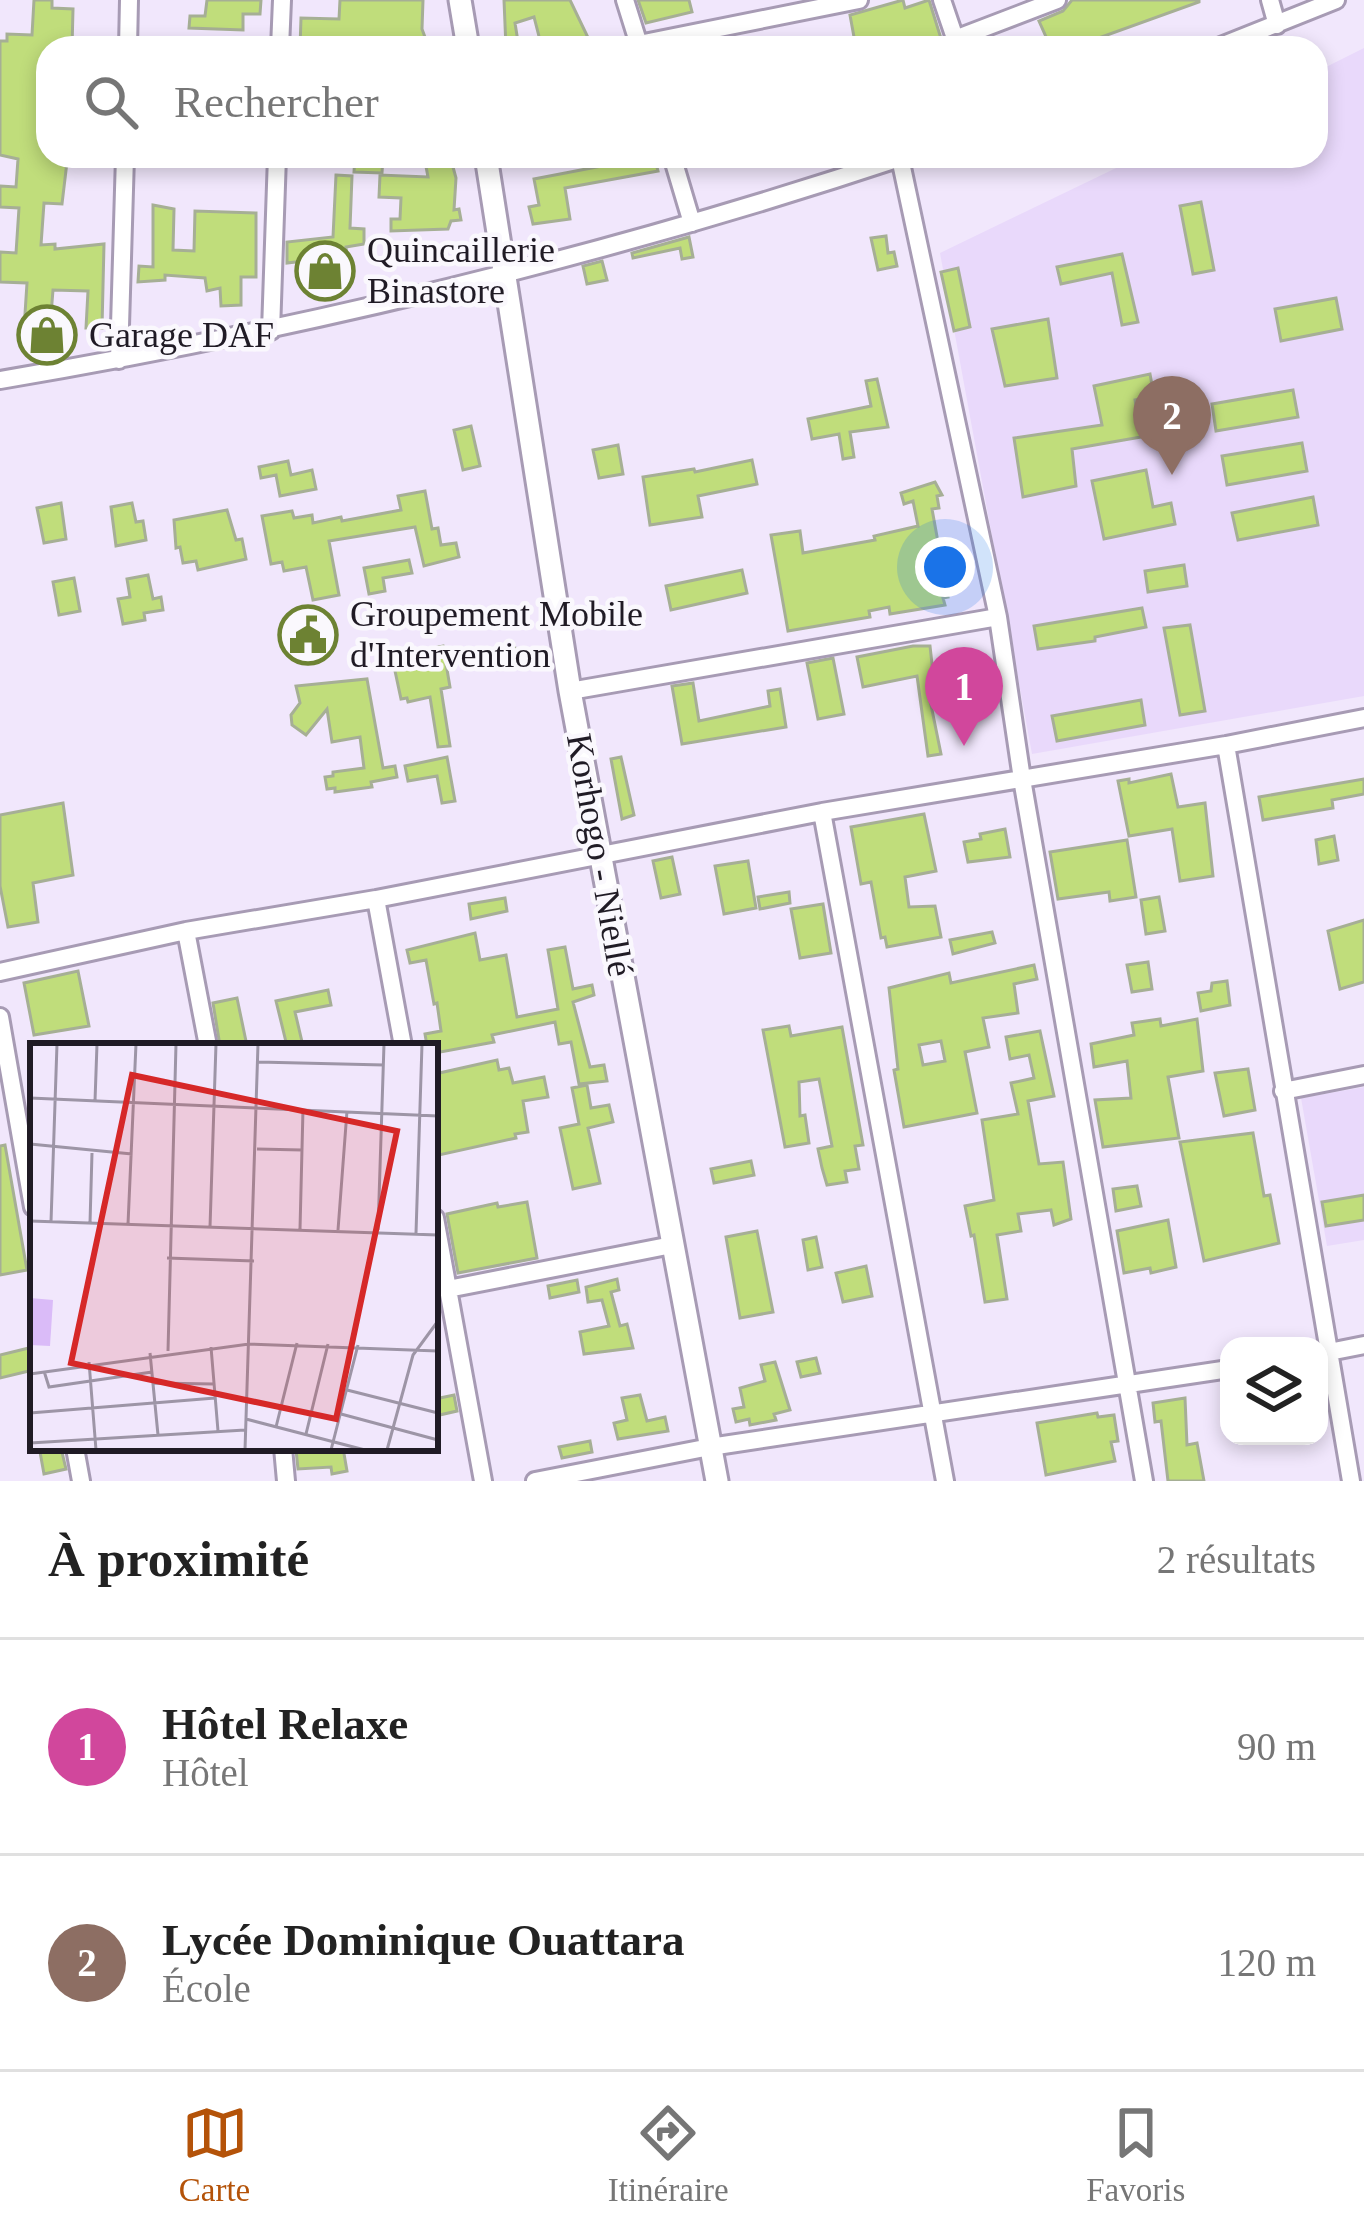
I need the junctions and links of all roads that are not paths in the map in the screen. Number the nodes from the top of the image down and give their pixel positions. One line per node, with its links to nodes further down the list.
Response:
1 (129, 0): 11 (street)
2 (282, 0): 12 (street)
3 (460, 0): 13 (main road)
4 (625, 0): 14 (street)
5 (860, 0): 15 (street)
6 (942, 0): 16 (street)
7 (1058, 0): 17 (street)
8 (1270, 0): 10 (street)
9 (1336, 0): 10 (street)
10 (1277, 25): 18 (street)
11 (128, 36)
12 (280, 36)
13 (466, 36)
14 (636, 36)
15 (687, 36)
16 (954, 36)
17 (975, 36)
18 (1248, 36)
19 (125, 168): 28 (street)
20 (277, 168): 27 (street)
21 (488, 168): 26 (main road, Korhogo - Niellé)
22 (676, 168): 25 (street)
23 (868, 168): 25 (street)
24 (905, 168): 30 (street)
25 (692, 223): 26 (street)
26 (505, 277): 27 (street); 31 (main road, Korhogo - Niellé)
27 (271, 331): 28 (street)
28 (119, 360): 29 (street)
29 (0, 380)
30 (998, 617): 31 (street); 34 (street)
31 (570, 691): 36 (main road, Korhogo - Niellé)
32 (1364, 718): 33 (street)
33 (1226, 746): 34 (street); 44 (street)
34 (1022, 779): 35 (street); 54 (street)
35 (822, 812): 36 (street); 55 (street)
36 (599, 855): 37 (street); 47 (main road, Korhogo - Niellé)
37 (376, 899): 38 (street); 42 (street)
38 (186, 931): 39 (street); 41 (street)
39 (0, 972)
40 (0, 1017): 45 (street)
41 (207, 1043)
42 (402, 1043)
43 (1364, 1076): 44 (street)
44 (1283, 1091): 49 (street)
45 (30, 1190)
46 (438, 1235): 48 (street)
47 (672, 1245): 48 (street); 56 (main road, Korhogo - Niellé)
48 (448, 1289): 61 (street)
49 (1321, 1337)
50 (1364, 1345): 51 (street)
51 (1328, 1352)
52 (1220, 1371): 54 (street)
53 (1328, 1372): 66 (street)
54 (1127, 1387): 55 (street); 65 (street)
55 (935, 1415): 56 (street); 64 (street)
56 (710, 1447): 62 (street); 63 (main road, Korhogo - Niellé)
57 (76, 1451): 59 (street)
58 (283, 1451): 60 (street)
59 (81, 1481)
60 (286, 1481)
61 (484, 1481)
62 (535, 1481)
63 (717, 1481)
64 (946, 1481)
65 (1144, 1481)
66 (1351, 1481)

